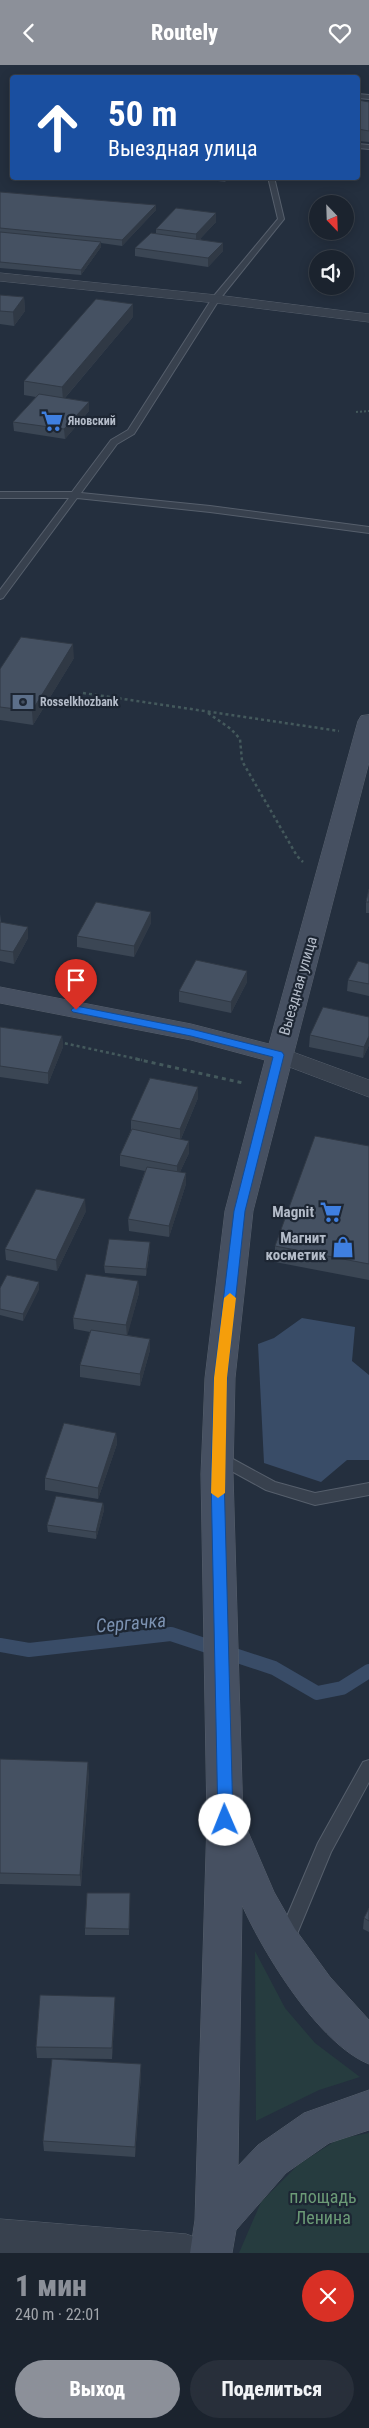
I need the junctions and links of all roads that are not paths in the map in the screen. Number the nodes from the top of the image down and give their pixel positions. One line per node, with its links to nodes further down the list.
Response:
1 (272, 180): 3 (lane)
2 (0, 277): 3 (street)
3 (216, 299): 4 (street); 6 (lane)
4 (369, 319)
5 (0, 495): 6 (lane)
6 (75, 495): 7 (lane); 8 (lane)
7 (369, 530)
8 (0, 596)
9 (367, 728): 11 (street, Выездная улица)
10 (0, 995): 11 (street)
11 (278, 1055): 12 (street); 13 (street, Выездная улица)
12 (369, 1089)
13 (218, 1457): 14 (lane); 16 (street, Выездная улица)
14 (369, 1489)
15 (369, 1767): 17 (lane)
16 (225, 1820): 17 (street); 20 (street, Выездная улица)
17 (284, 1944): 18 (street)
18 (369, 2045)
19 (369, 2110): 20 (street)
20 (214, 2237)
21 (0, 2238): 22 (street)
22 (186, 2253)

